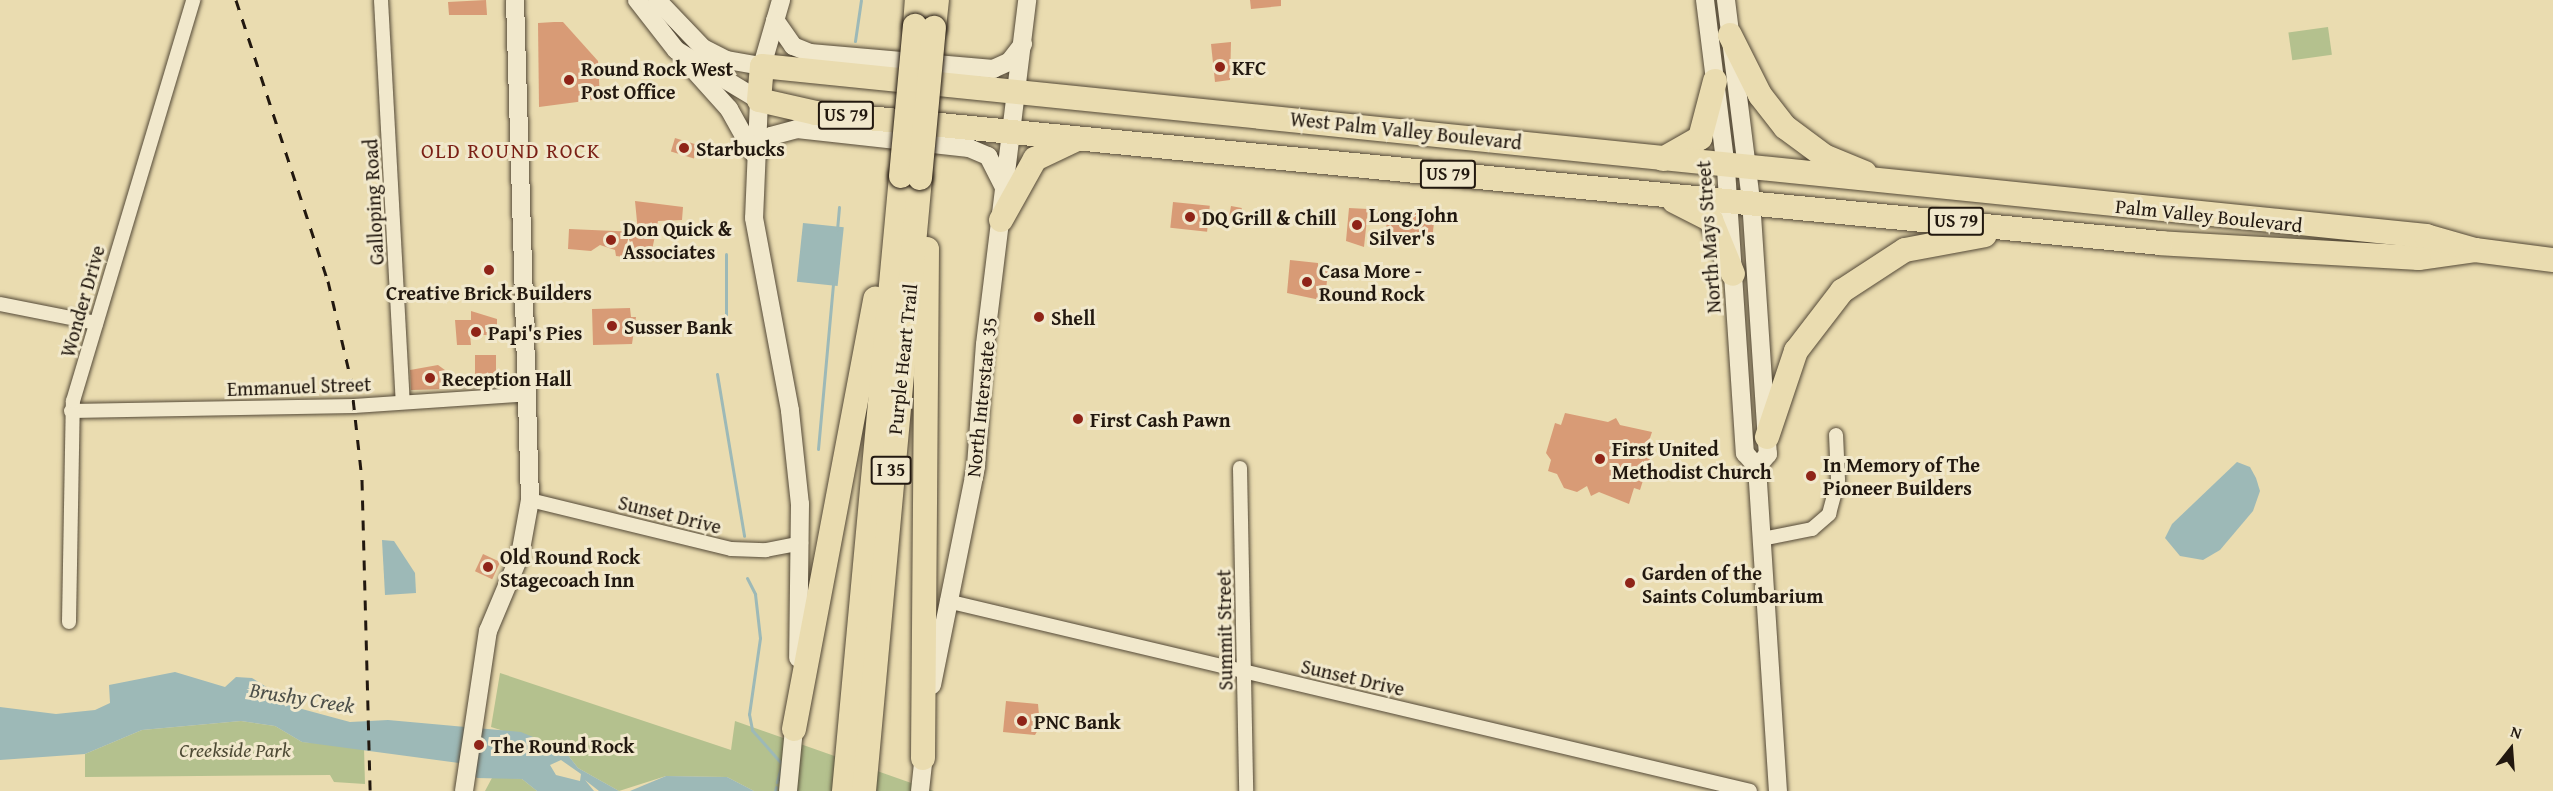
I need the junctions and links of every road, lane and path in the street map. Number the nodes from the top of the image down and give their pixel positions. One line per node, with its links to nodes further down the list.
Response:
1 (193, 0): 42 (street, Wonder Drive)
2 (381, 0): 44 (street, Galloping Road)
3 (515, 0): 43 (main road)
4 (637, 0): 16 (main road)
5 (657, 0): 17 (main road)
6 (781, 0): 12 (main road)
7 (917, 0): 13 (highway, Purple Heart Trail / I 35)
8 (937, 0): 13 (highway, Purple Heart Trail / I 35)
9 (1027, 0): 15 (main road, North Interstate 35)
10 (1705, 0): 18 (main road, North Mays Street)
11 (1726, 0): 14 (main road, North Mays Street)
12 (775, 20): 15 (main road); 17 (main road)
13 (924, 27): 30 (highway, Purple Heart Trail / I 35, bridge)
14 (1730, 35): 29 (main road, North Mays Street); 32 (highway)
15 (1024, 43): 19 (main road, North Interstate 35)
16 (676, 50): 20 (main road); 25 (main road)
17 (762, 66): 19 (highway, West Palm Valley Boulevard / US 79); 20 (highway)
18 (1715, 81): 26 (highway); 29 (main road, North Mays Street)
19 (1017, 92): 21 (highway, West Palm Valley Boulevard / US 79); 22 (main road, North Interstate 35)
20 (759, 100): 22 (highway, US 79); 25 (main road)
21 (1388, 128): 24 (highway, West Palm Valley Boulevard / US 79); 27 (highway)
22 (1012, 130): 23 (highway, US 79); 31 (main road, North Interstate 35)
23 (1085, 137): 27 (highway, West Palm Valley Boulevard / US 79); 35 (highway)
24 (1454, 137): 26 (highway, West Palm Valley Boulevard / US 79); 28 (highway)
25 (755, 158): 31 (main road); 52 (main road)
26 (1662, 159): 29 (highway, West Palm Valley Boulevard / US 79)
27 (1326, 161): 28 (highway, West Palm Valley Boulevard / US 79)
28 (1395, 169): 33 (highway, West Palm Valley Boulevard / US 79)
29 (1737, 170): 32 (highway, West Palm Valley Boulevard / US 79); 34 (main road, North Mays Street)
30 (910, 177): 56 (highway); 57 (highway, Purple Heart Trail / I 35); 58 (highway)
31 (1004, 188): 35 (main road, North Interstate 35)
32 (1941, 188): 38 (highway, Palm Valley Boulevard / US 79)
33 (1637, 192): 34 (highway, West Palm Valley Boulevard / US 79); 40 (highway)
34 (1739, 199): 36 (highway, West Palm Valley Boulevard / US 79); 40 (main road, North Mays Street); 47 (main road, North Mays Street)
35 (1001, 220): 53 (main road, North Interstate 35)
36 (2064, 232): 37 (highway, West Palm Valley Boulevard / US 79); 47 (highway)
37 (2161, 243): 38 (highway, Palm Valley Boulevard / US 79)
38 (2475, 250): 39 (highway, Palm Valley Boulevard / US 79)
39 (2553, 260)
40 (1733, 274): 48 (main road, North Mays Street)
41 (0, 304): 42 (street)
42 (96, 323): 45 (street, Wonder Drive)
43 (528, 394): 44 (street, Emmanuel Street); 50 (main road)
44 (403, 402): 45 (street, Emmanuel Street)
45 (71, 411): 54 (street, Wonder Drive)
46 (1836, 435): 51 (street)
47 (1767, 437): 48 (main road, North Mays Street)
48 (1757, 466): 51 (main road, North Mays Street)
49 (1240, 468): 55 (street, Summit Street)
50 (530, 500): 52 (street, Sunset Drive); 59 (main road)
51 (1762, 539): 67 (main road, North Mays Street)
52 (801, 543): 56 (main road)
53 (947, 601): 55 (street, Sunset Drive); 58 (main road, North Interstate 35)
54 (69, 622)
55 (1245, 672): 60 (street, Sunset Drive); 65 (street, Summit Street)
56 (794, 734): 61 (main road)
57 (857, 758): 62 (highway, Purple Heart Trail / I 35); 63 (highway, Purple Heart Trail / I 35)
58 (922, 765): 64 (main road, North Interstate 35)
59 (465, 783)
60 (1727, 788): 66 (street, Sunset Drive)
61 (788, 791)
62 (844, 791)
63 (864, 791)
64 (920, 791)
65 (1246, 791)
66 (1750, 791)
67 (1778, 791)

